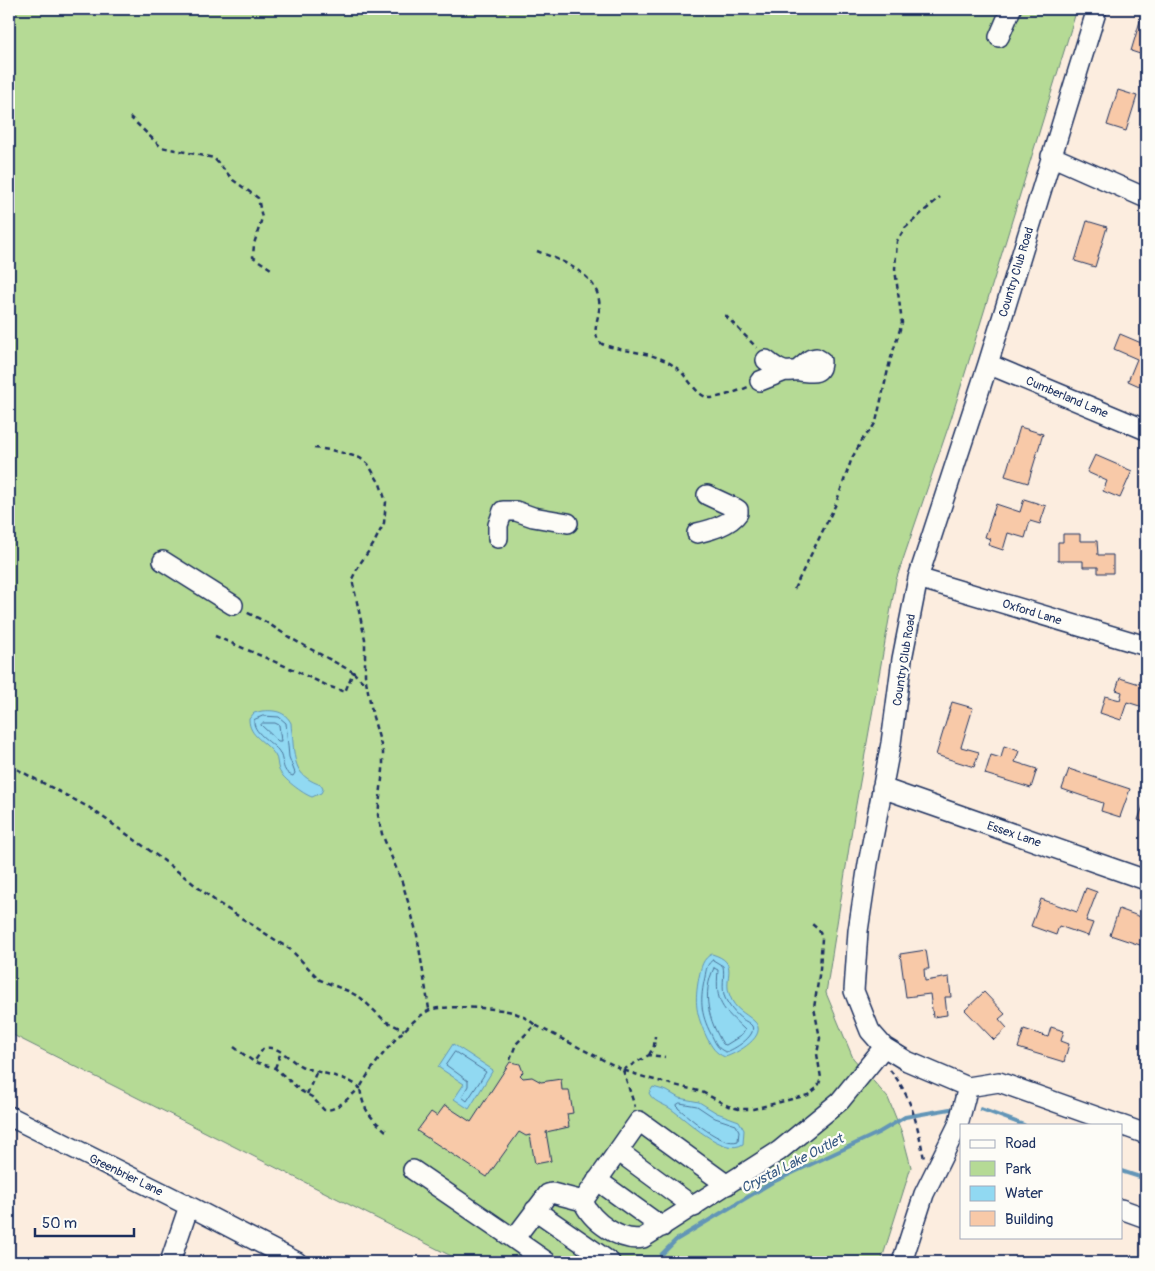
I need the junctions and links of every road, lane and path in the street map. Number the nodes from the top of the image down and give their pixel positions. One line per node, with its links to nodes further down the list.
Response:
1 (1011, 9): 3 (street)
2 (1097, 9): 5 (street, Country Club Road)
3 (1000, 37)
4 (130, 117): 9 (path)
5 (1051, 156): 7 (street); 12 (street, Country Club Road)
6 (940, 197): 22 (path)
7 (1146, 198)
8 (537, 251): 13 (path)
9 (272, 269)
10 (726, 315): 11 (path)
11 (766, 360): 13 (street)
12 (988, 364): 14 (street, Cumberland Lane); 21 (street, Country Club Road)
13 (760, 380)
14 (1146, 430)
15 (314, 448): 27 (path)
16 (707, 495): 18 (street)
17 (568, 523): 19 (street)
18 (697, 533)
19 (498, 538)
20 (163, 561): 23 (street)
21 (918, 578): 25 (street, Oxford Lane); 29 (street, Country Club Road)
22 (794, 589)
23 (233, 605): 26 (path)
24 (215, 636): 26 (path)
25 (1146, 646)
26 (353, 672): 27 (path)
27 (367, 686): 32 (path)
28 (9, 764): 34 (path)
29 (882, 788): 30 (street, Essex Lane); 37 (street, Country Club Road)
30 (1146, 880)
31 (812, 924): 44 (path)
32 (429, 1010): 33 (path); 34 (path)
33 (535, 1025): 41 (path); 44 (path)
34 (404, 1030): 47 (path)
35 (656, 1036): 39 (path)
36 (234, 1046): 42 (path)
37 (884, 1047): 46 (street, Country Club Road); 62 (street)
38 (281, 1052): 42 (path); 43 (path); 45 (path)
39 (649, 1055): 40 (path); 44 (path)
40 (665, 1058)
41 (510, 1060)
42 (254, 1062): 43 (path)
43 (275, 1068): 48 (path)
44 (623, 1070): 50 (path)
45 (316, 1073): 47 (path); 48 (path)
46 (968, 1087): 53 (street); 54 (street)
47 (360, 1088): 48 (path); 57 (path)
48 (307, 1094)
49 (912, 1106): 52 (path)
50 (636, 1110)
51 (9, 1116): 64 (street, Greenbrier Lane)
52 (917, 1124)
53 (960, 1124)
54 (1118, 1124)
55 (960, 1125): 75 (street)
56 (1122, 1125): 58 (street)
57 (386, 1131)
58 (1146, 1134)
59 (618, 1151): 61 (street); 62 (street); 65 (street)
60 (413, 1170): 70 (street)
61 (597, 1180): 63 (street); 69 (street)
62 (727, 1186): 65 (street)
63 (583, 1201): 67 (street); 69 (street)
64 (189, 1206): 71 (street); 72 (street, Greenbrier Lane)
65 (694, 1207): 69 (street)
66 (1122, 1209): 68 (street)
67 (535, 1210): 70 (street); 74 (street)
68 (1146, 1218)
69 (662, 1227)
70 (514, 1239): 73 (street)
71 (170, 1262)
72 (296, 1262)
73 (547, 1262)
74 (610, 1262)
75 (902, 1262)

